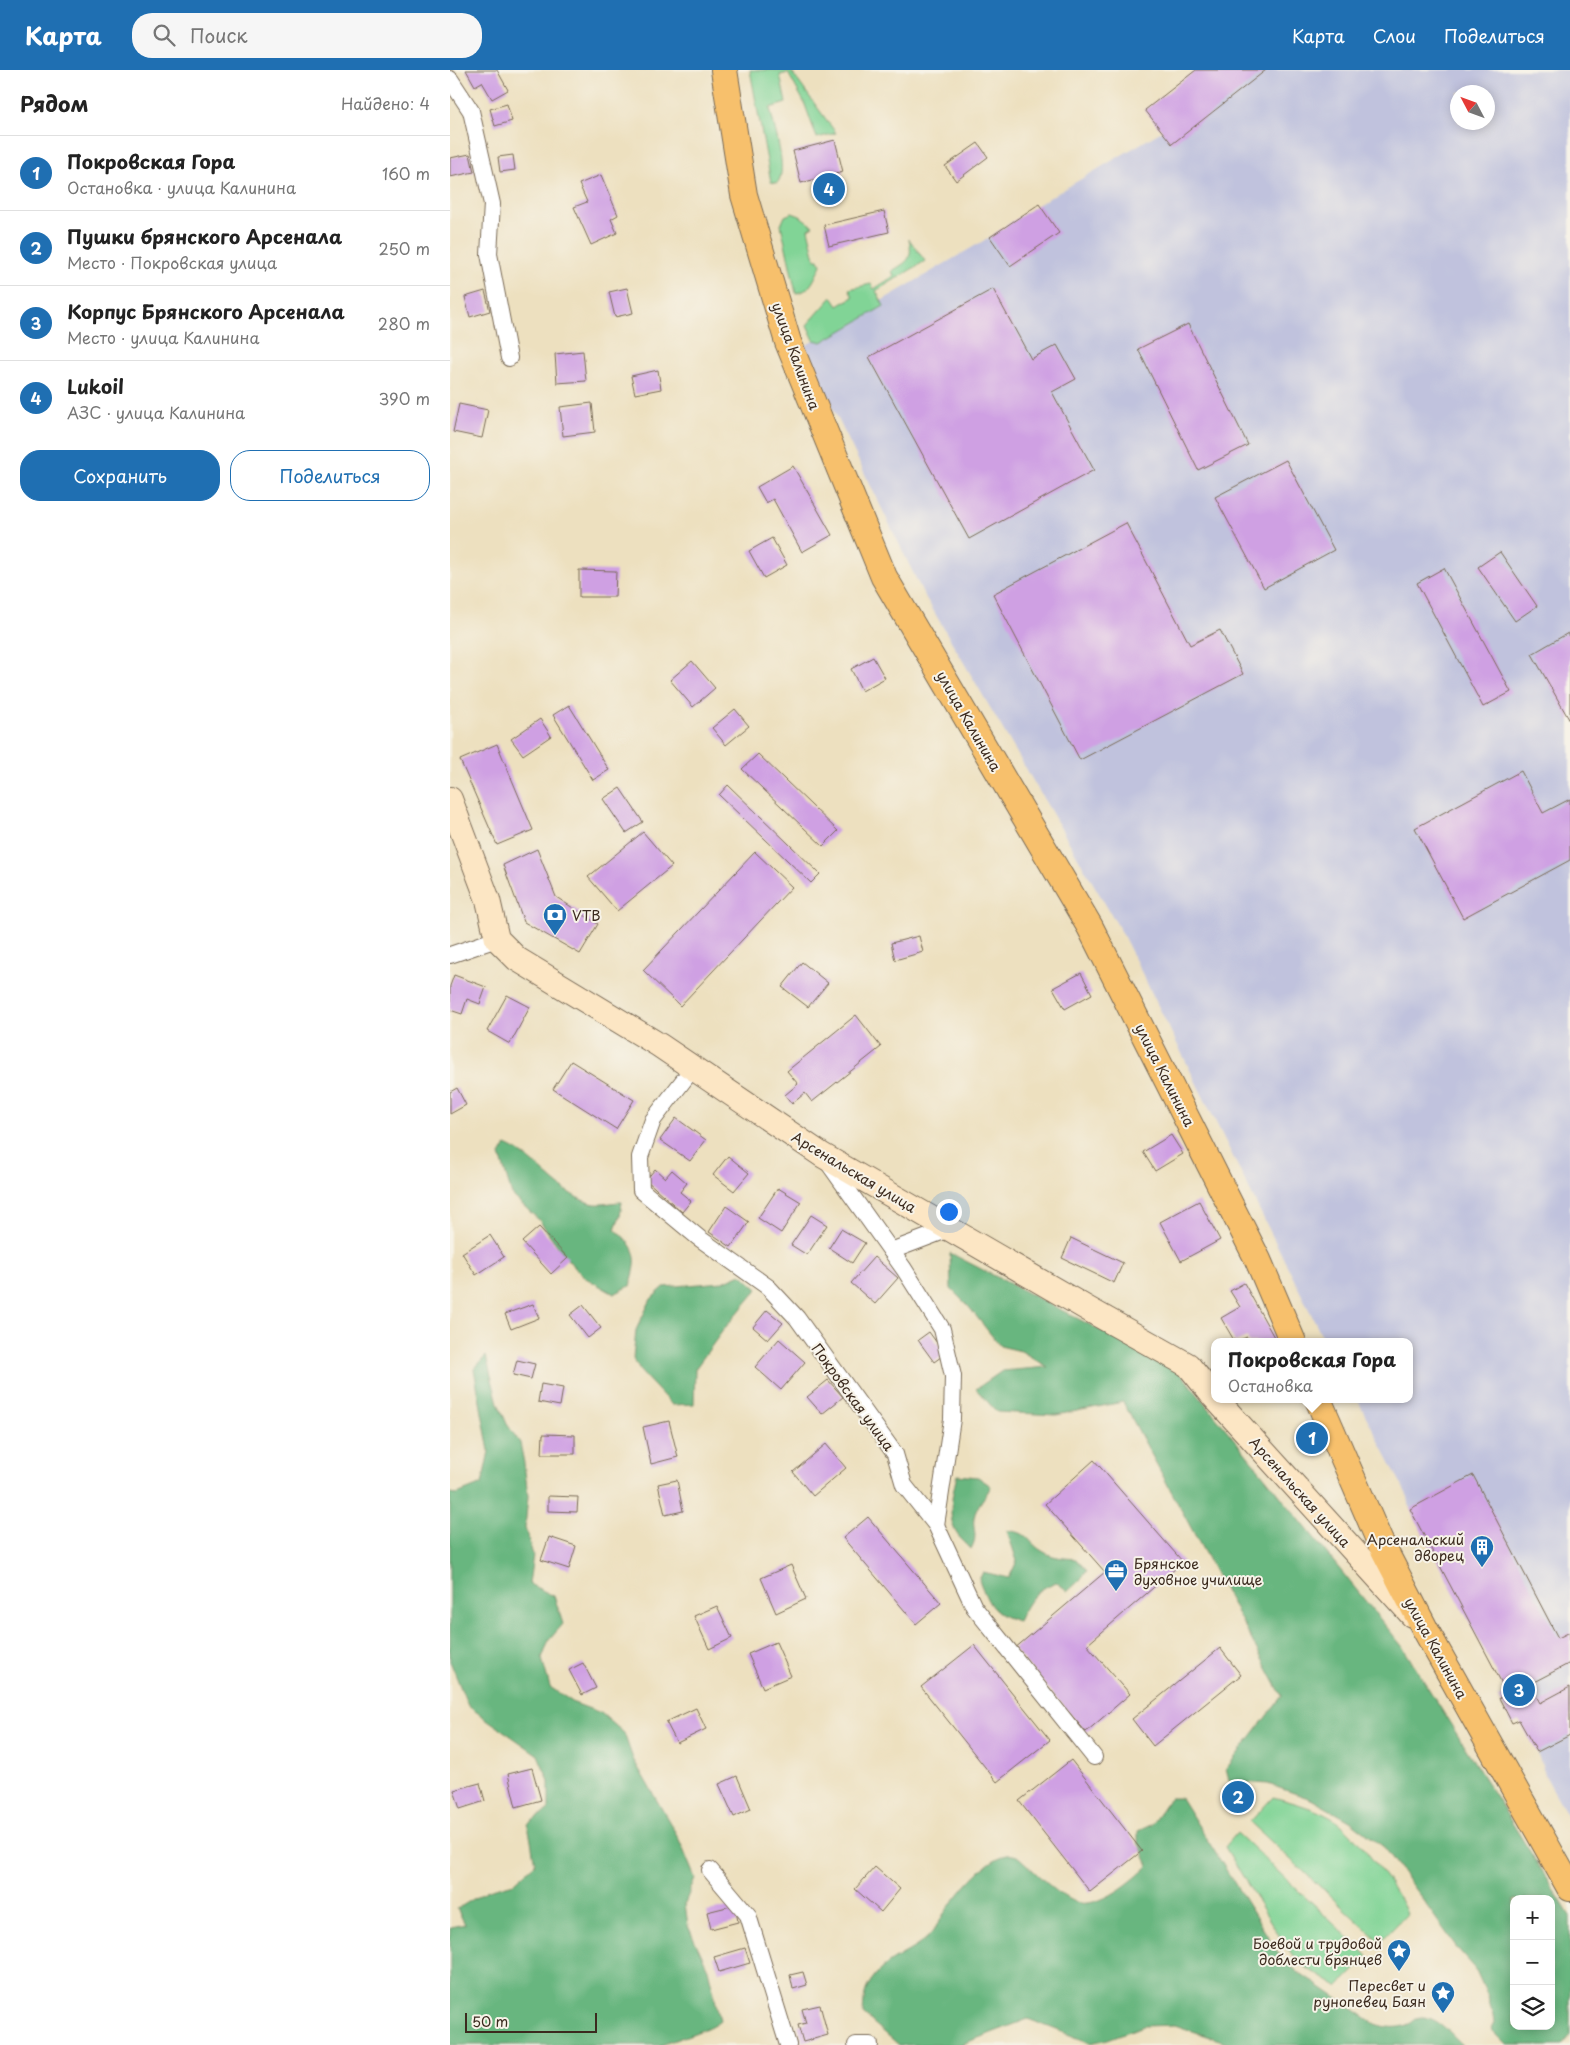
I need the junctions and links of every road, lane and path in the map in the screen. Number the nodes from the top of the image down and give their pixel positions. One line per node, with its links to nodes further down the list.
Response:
1 (724, 70): 11 (main road, улица Калинина)
2 (450, 79): 3 (street)
3 (509, 358)
4 (450, 799): 5 (street)
5 (497, 939): 6 (street); 7 (street, Арсенальская улица)
6 (450, 955)
7 (693, 1068): 8 (street, Арсенальская улица); 15 (street, Покровская улица)
8 (822, 1155): 9 (street, Арсенальская улица); 10 (street)
9 (949, 1229): 10 (street); 12 (street, Арсенальская улица)
10 (891, 1251): 15 (street)
11 (1291, 1338)
12 (1211, 1393)
13 (1220, 1403): 16 (street, Арсенальская улица)
14 (1320, 1403): 16 (main road, улица Калинина)
15 (936, 1525): 17 (street, Покровская улица)
16 (1426, 1629): 19 (main road, улица Калинина)
17 (1094, 1757)
18 (710, 1870): 20 (street)
19 (1570, 1888)
20 (788, 2045)
21 (856, 2045): 22 (street)
22 (870, 2045)

